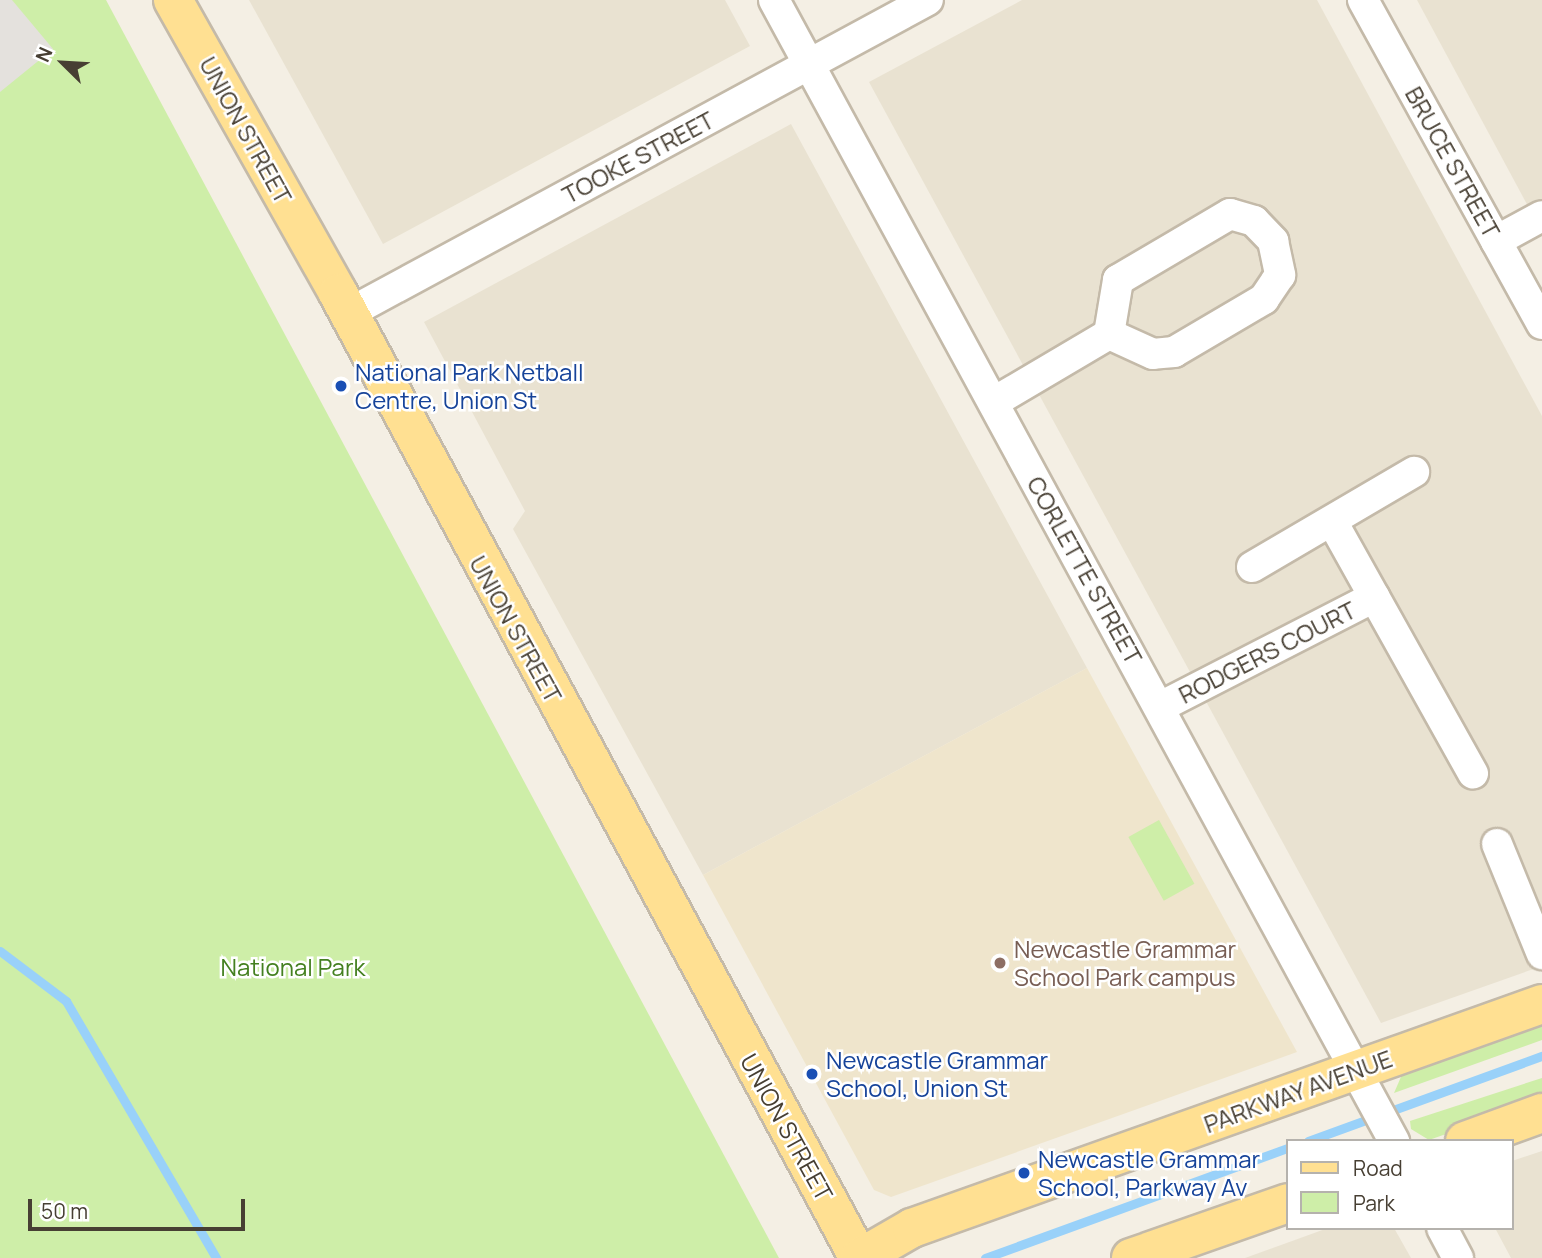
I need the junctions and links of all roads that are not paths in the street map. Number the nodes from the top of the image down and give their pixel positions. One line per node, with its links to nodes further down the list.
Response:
1 (173, 0): 8 (main road, UNION STREET)
2 (774, 0): 5 (street, CORLETTE STREET)
3 (928, 0): 5 (street, TOOKE STREET)
4 (1363, 0): 7 (street, BRUCE STREET)
5 (810, 64): 8 (street, TOOKE STREET); 11 (street, CORLETTE STREET)
6 (1542, 216): 7 (street)
7 (1496, 241): 9 (street, BRUCE STREET)
8 (349, 313): 27 (main road, UNION STREET)
9 (1542, 324)
10 (1109, 334): 10 (street); 11 (street)
11 (994, 402): 16 (street, CORLETTE STREET)
12 (1415, 472): 13 (street)
13 (1333, 523): 14 (street); 15 (street, RODGERS COURT)
14 (1252, 567)
15 (1374, 597): 16 (street, RODGERS COURT); 17 (street, RODGERS COURT)
16 (1160, 707): 21 (street, CORLETTE STREET)
17 (1473, 774)
18 (1497, 844): 19 (street)
19 (1542, 954)
20 (1542, 1004): 21 (main road, PARKWAY AVENUE)
21 (1356, 1071): 23 (street, CORLETTE STREET); 27 (main road, PARKWAY AVENUE)
22 (1542, 1113): 24 (main road)
23 (1393, 1139)
24 (1470, 1139)
25 (1286, 1204): 28 (main road)
26 (1443, 1230): 29 (street)
27 (860, 1258)
28 (1130, 1258)
29 (1458, 1258)

